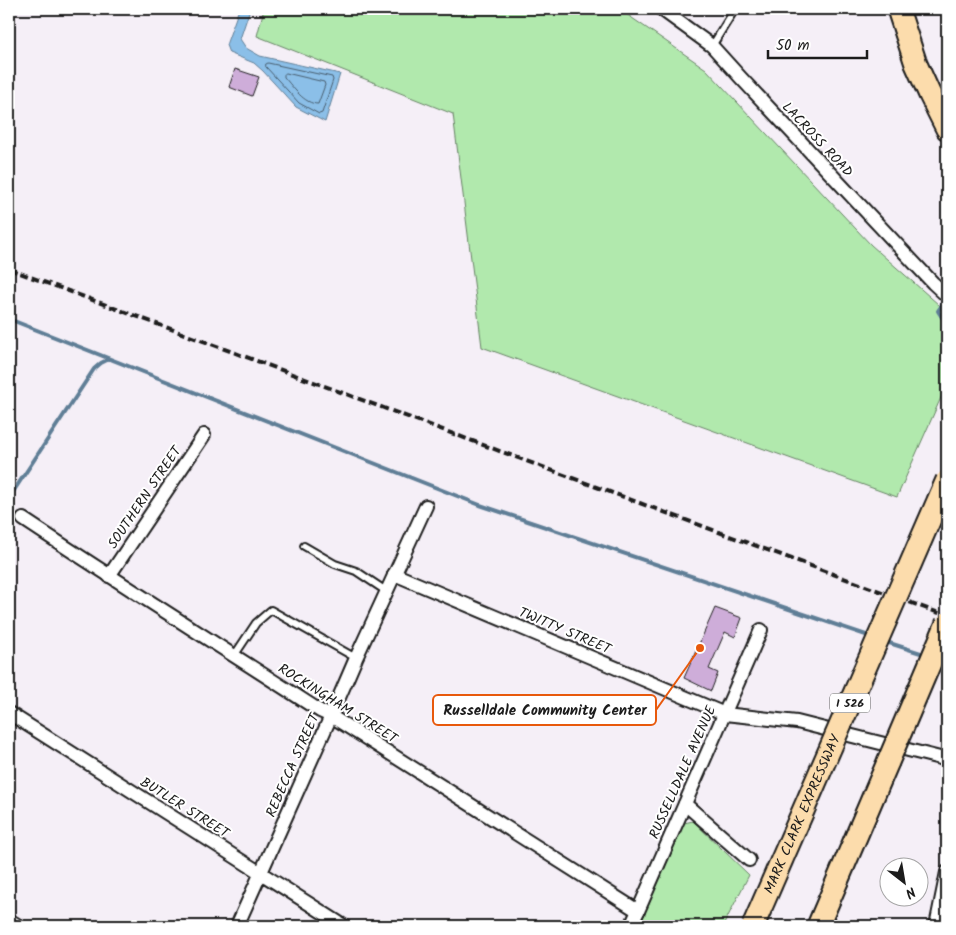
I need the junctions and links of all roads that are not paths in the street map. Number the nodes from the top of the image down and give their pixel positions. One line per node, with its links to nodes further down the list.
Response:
1 (662, 9): 4 (street, LACROSS ROAD)
2 (735, 9): 4 (lane)
3 (898, 9): 5 (highway)
4 (712, 46): 6 (street, LACROSS ROAD)
5 (947, 129)
6 (947, 296)
7 (204, 435): 13 (street, SOUTHERN STREET)
8 (947, 480): 35 (highway, MARK CLARK EXPRESSWAY / I 526, bridge)
9 (426, 506): 12 (street, REBECCA STREET)
10 (23, 519): 13 (street, ROCKINGHAM STREET)
11 (304, 546): 14 (lane)
12 (394, 574): 14 (street, REBECCA STREET); 21 (street, TWITTY STREET)
13 (109, 576): 18 (street, ROCKINGHAM STREET)
14 (386, 590): 19 (street, REBECCA STREET)
15 (947, 622): 23 (highway, bridge)
16 (761, 630): 21 (street, RUSSELLDALE AVENUE)
17 (947, 651): 23 (highway, bridge)
18 (234, 656): 19 (lane); 22 (street, ROCKINGHAM STREET)
19 (356, 658): 22 (street, REBECCA STREET)
20 (9, 713): 27 (street, BUTLER STREET)
21 (725, 714): 24 (street, TWITTY STREET); 25 (street, RUSSELLDALE AVENUE)
22 (331, 716): 27 (street, REBECCA STREET); 29 (street, ROCKINGHAM STREET)
23 (888, 762): 36 (highway)
24 (947, 762)
25 (685, 804): 26 (street); 29 (street, RUSSELLDALE AVENUE)
26 (750, 860)
27 (260, 872): 32 (street, REBECCA STREET); 33 (street, BUTLER STREET)
28 (947, 872): 37 (street)
29 (638, 911): 34 (street, RUSSELLDALE AVENUE)
30 (9, 920): 31 (street)
31 (19, 926)
32 (236, 926)
33 (344, 926)
34 (631, 926)
35 (753, 926)
36 (818, 926)
37 (936, 926)

